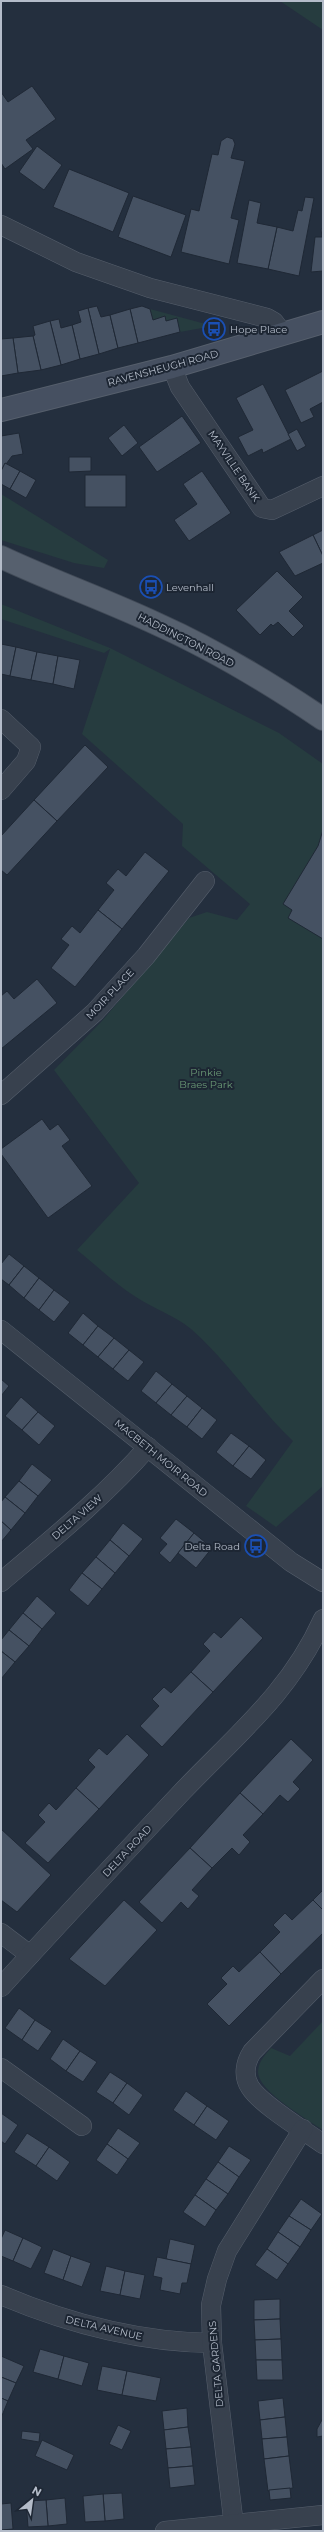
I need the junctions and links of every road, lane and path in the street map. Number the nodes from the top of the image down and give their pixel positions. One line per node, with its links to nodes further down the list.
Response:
1 (1, 227): 3 (street)
2 (323, 322): 3 (main road, RAVENSHEUGH ROAD)
3 (283, 334): 4 (main road, RAVENSHEUGH ROAD)
4 (172, 367): 5 (main road, RAVENSHEUGH ROAD); 6 (street, MAYVILLE BANK)
5 (1, 410)
6 (323, 486)
7 (1, 557): 9 (main road, HADDINGTON ROAD)
8 (1, 572): 9 (main road, HADDINGTON ROAD)
9 (41, 576): 11 (main road, HADDINGTON ROAD)
10 (1, 719): 12 (street)
11 (323, 719)
12 (1, 790)
13 (205, 881): 14 (street, MOIR PLACE)
14 (1, 1095)
15 (1, 1330): 16 (street, MACBETH MOIR ROAD)
16 (148, 1447): 17 (street, DELTA VIEW); 18 (street, MACBETH MOIR ROAD)
17 (1, 1582)
18 (323, 1582)
19 (323, 1619): 21 (street, DELTA ROAD)
20 (1, 1933): 21 (street)
21 (30, 1955): 23 (street, DELTA ROAD)
22 (323, 1979): 26 (street)
23 (1, 1987)
24 (1, 2068): 25 (street)
25 (82, 2126)
26 (303, 2129): 27 (street); 29 (street, DELTA GARDENS)
27 (323, 2144)
28 (1, 2295): 29 (street, DELTA AVENUE)
29 (212, 2343): 31 (street, DELTA GARDENS)
30 (323, 2515): 31 (street)
31 (234, 2526): 32 (street)
32 (165, 2531)

